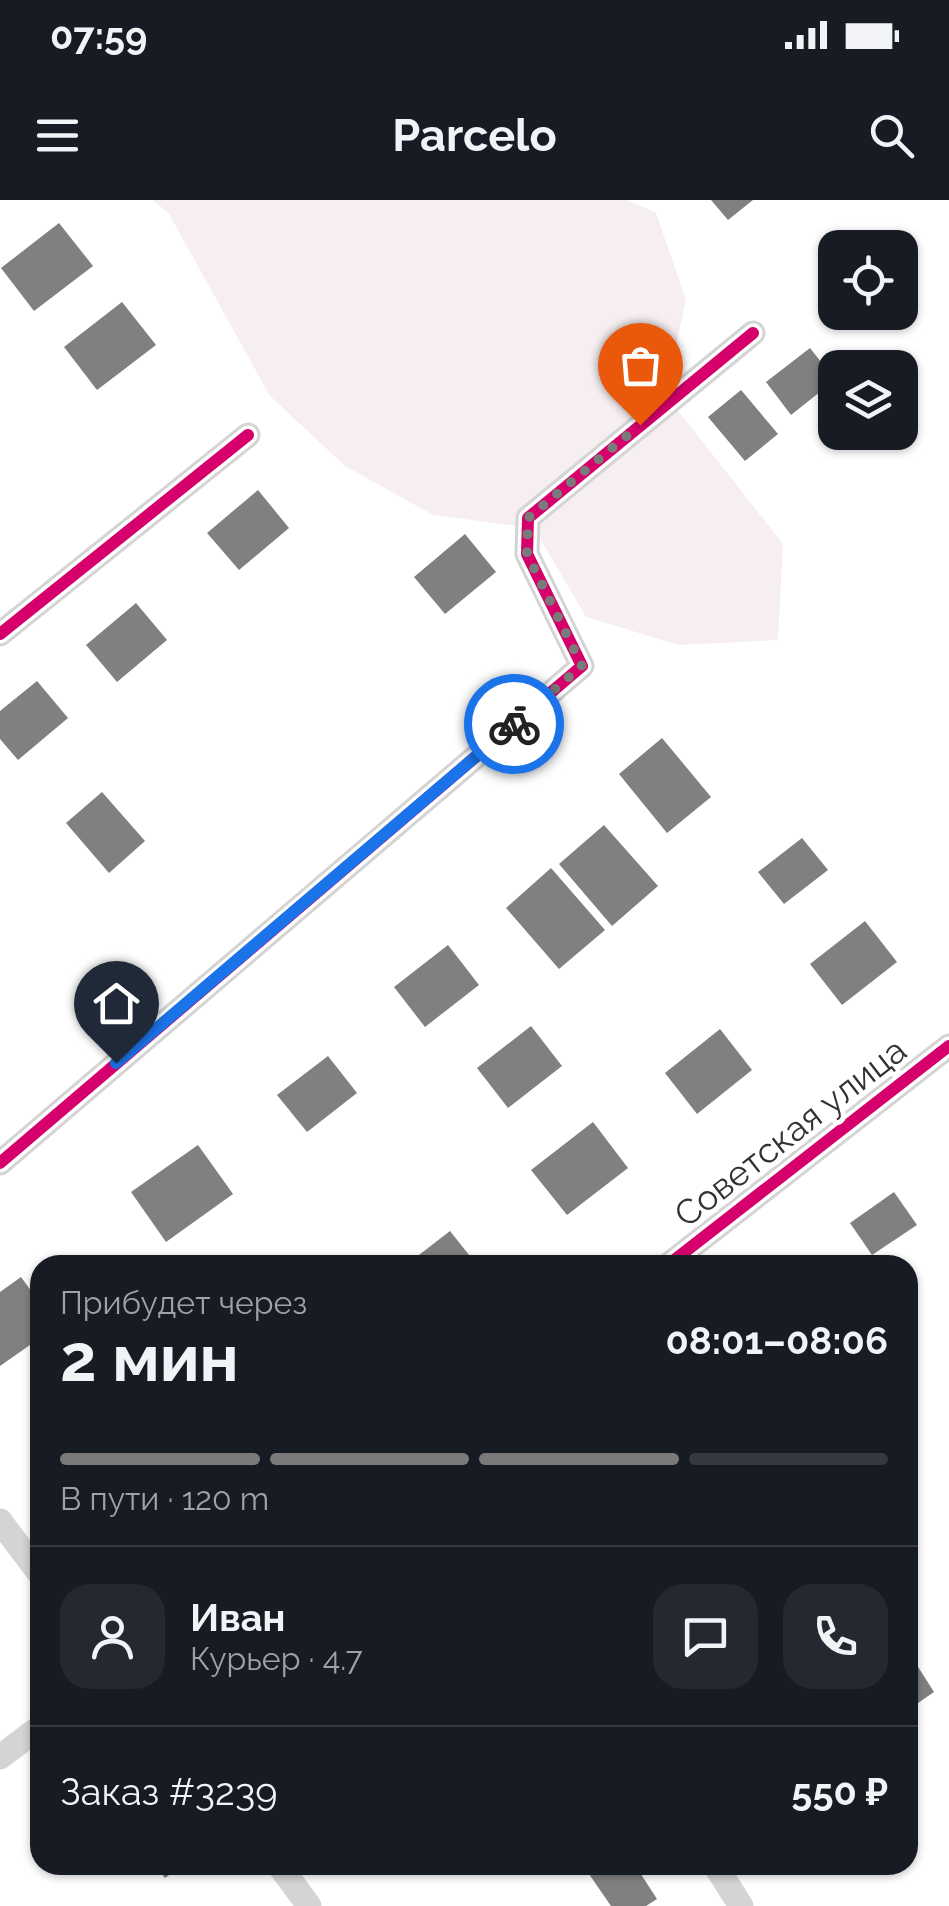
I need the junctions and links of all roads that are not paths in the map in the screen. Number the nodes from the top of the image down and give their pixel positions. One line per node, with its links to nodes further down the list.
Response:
1 (753, 332): 5 (street)
2 (248, 435): 3 (street)
3 (0, 634)
4 (949, 1046): 6 (street, Советская улица)
5 (0, 1162)
6 (681, 1255)
7 (0, 1520): 8 (street)
8 (30, 1560)
9 (30, 1734): 10 (street)
10 (0, 1757)
11 (287, 1875): 13 (street)
12 (721, 1875): 14 (street)
13 (309, 1906)
14 (741, 1906)

